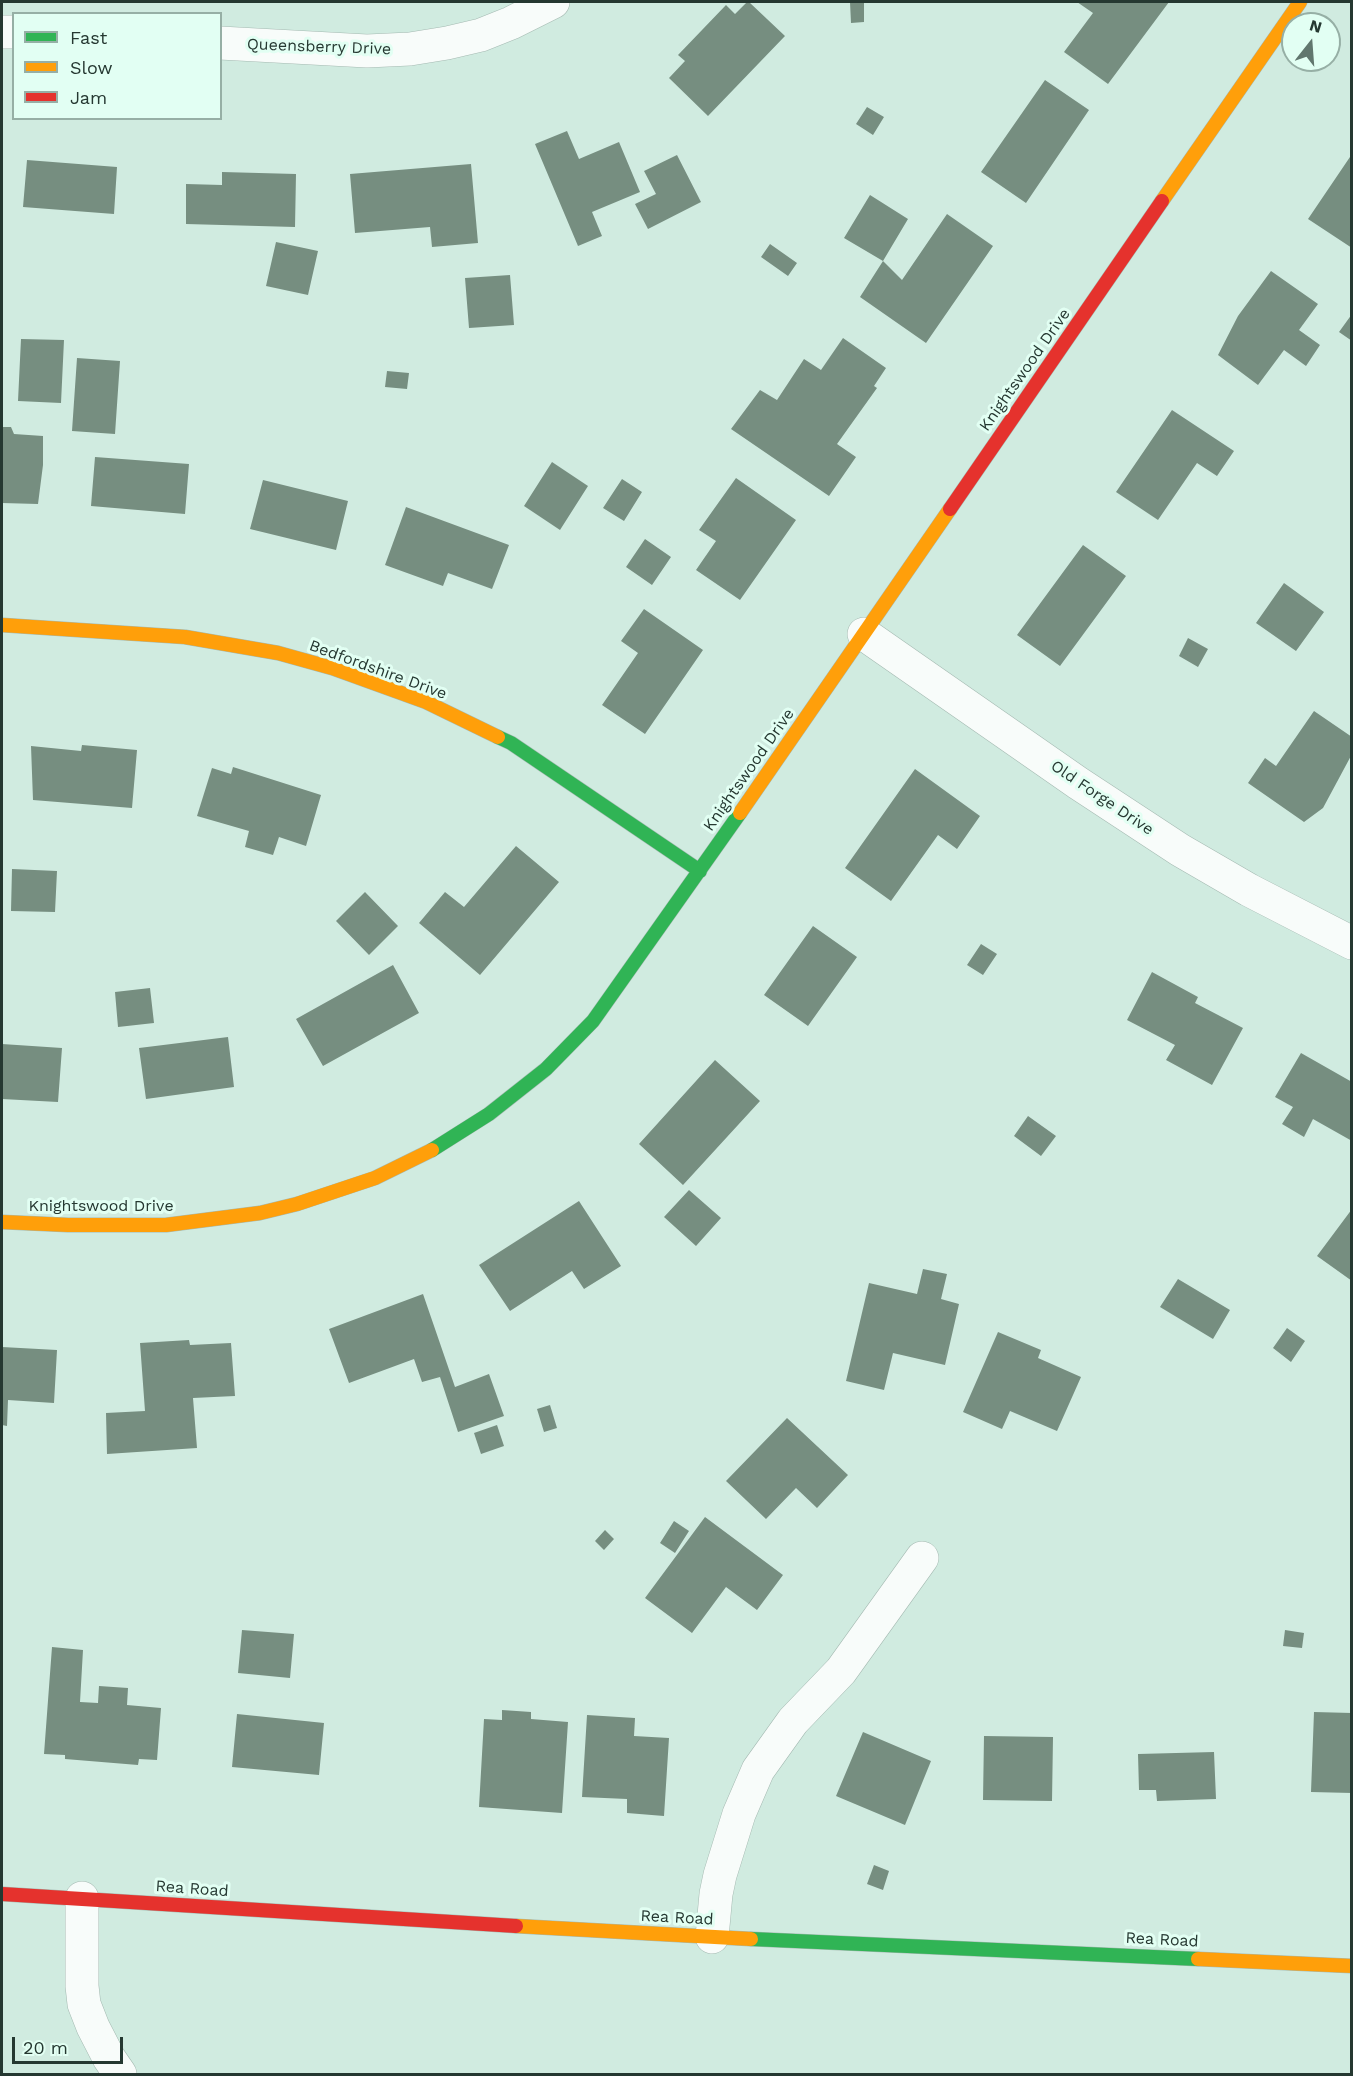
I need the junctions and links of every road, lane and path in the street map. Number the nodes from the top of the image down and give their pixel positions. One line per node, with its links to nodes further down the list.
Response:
1 (553, 2): 3 (street, Queensberry Drive)
2 (1300, 2): 5 (street, Knightswood Drive)
3 (222, 43)
4 (2, 625): 6 (street, Bedfordshire Drive)
5 (864, 634): 6 (street, Knightswood Drive); 7 (street, Old Forge Drive)
6 (700, 871): 8 (street, Knightswood Drive)
7 (1352, 943)
8 (2, 1222)
9 (922, 1558): 12 (street)
10 (2, 1894): 11 (street, Rea Road)
11 (82, 1898): 12 (street, Rea Road); 14 (street)
12 (712, 1937): 13 (street, Rea Road)
13 (1352, 1966)
14 (120, 2074)

